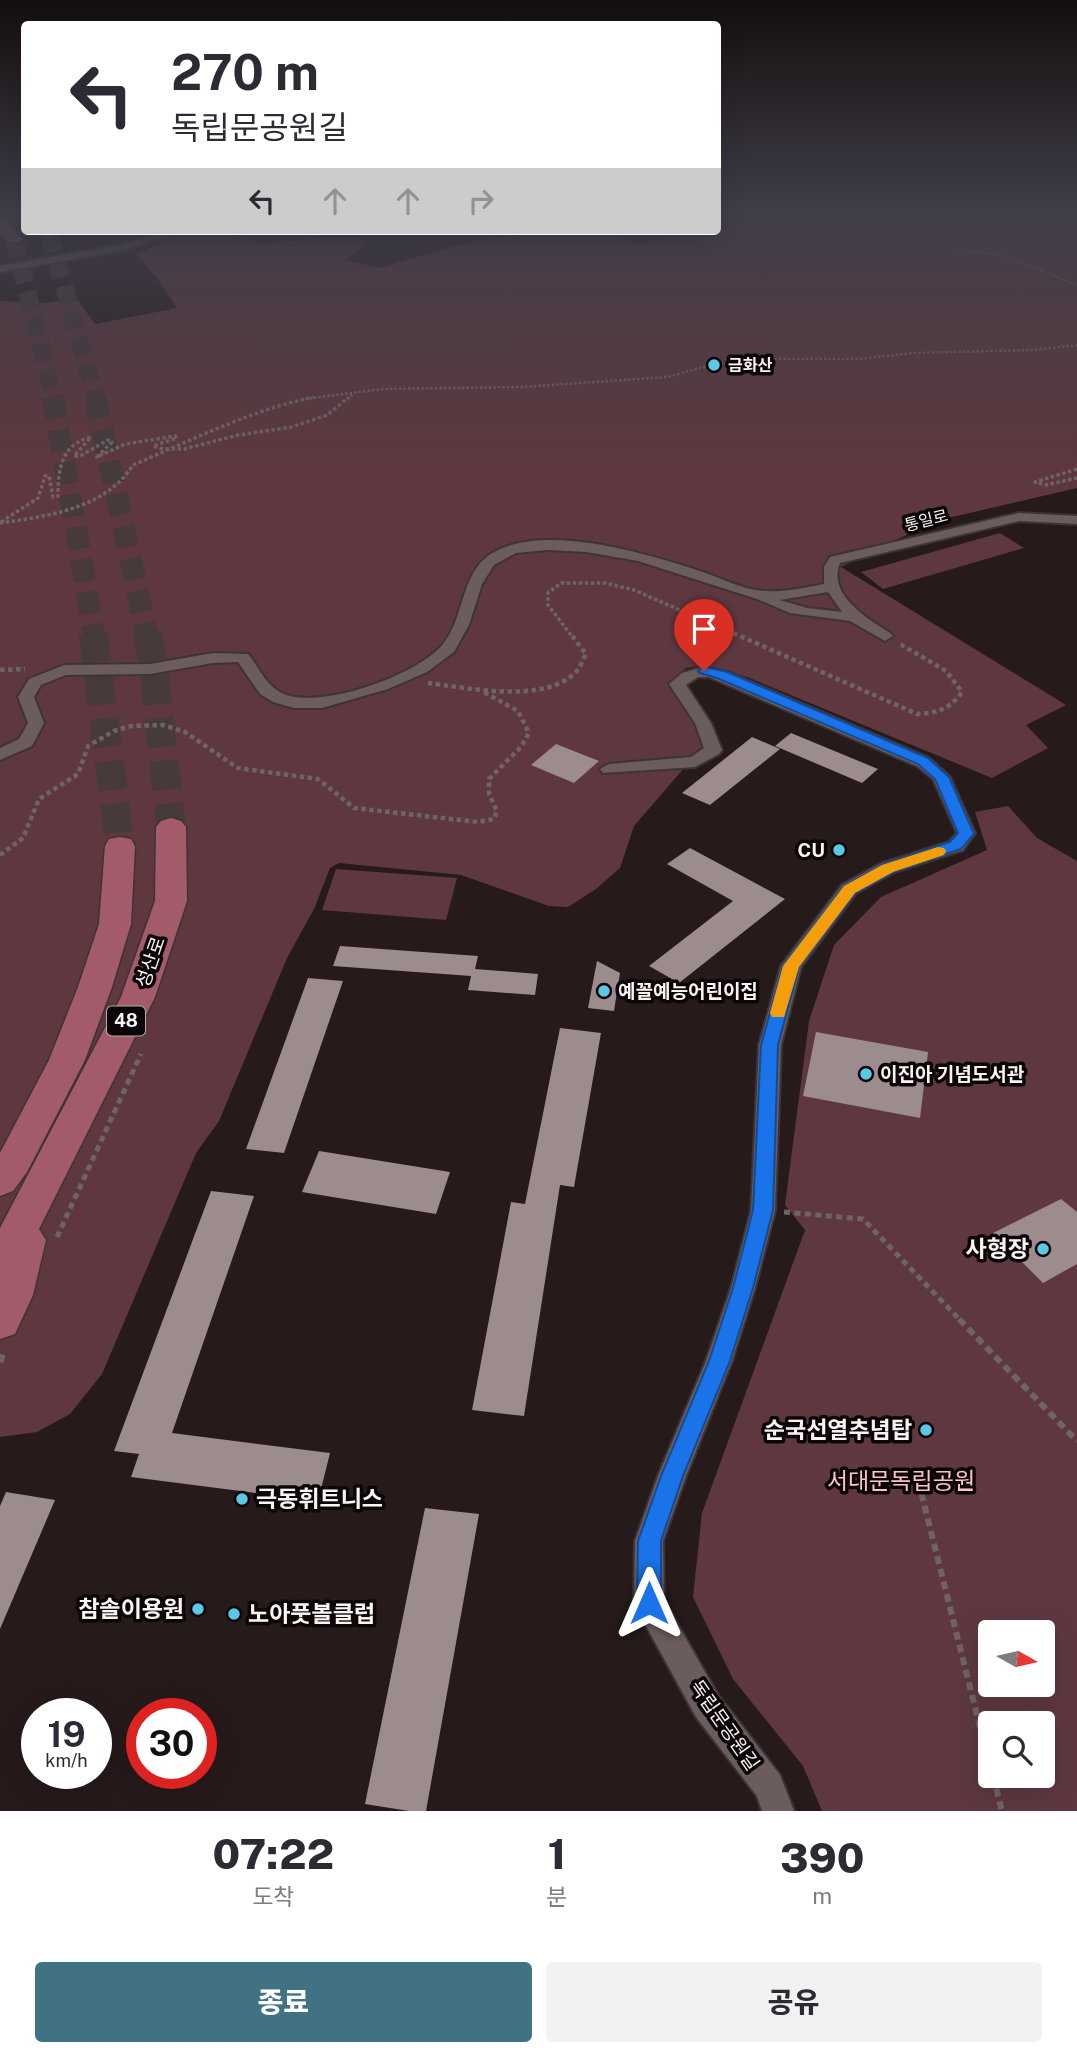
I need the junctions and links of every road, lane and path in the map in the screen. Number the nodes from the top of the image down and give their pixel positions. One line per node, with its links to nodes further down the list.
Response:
1 (1077, 345): 2 (path)
2 (355, 392): 3 (path); 3 (path)
3 (165, 450): 7 (path); 7 (path)
4 (1077, 469): 5 (path)
5 (1077, 478)
6 (1077, 520): 8 (street, 통일로)
7 (0, 523)
8 (832, 587): 9 (street); 10 (street)
9 (762, 596): 10 (street); 13 (street)
10 (854, 617): 11 (street)
11 (885, 636)
12 (478, 689): 17 (path)
13 (0, 755)
14 (609, 769): 19 (street, 독립문공원길)
15 (171, 827): 18 (main road, 성산로 / 48)
16 (120, 846): 18 (main road, 48)
17 (0, 855)
18 (12, 1184): 20 (main road, 48); 21 (main road)
19 (763, 1210): 22 (path); 26 (street, 독립문공원길)
20 (0, 1265)
21 (0, 1322)
22 (1077, 1441)
23 (915, 1468): 24 (path)
24 (978, 1719)
25 (996, 1788): 27 (path)
26 (778, 1811)
27 (1002, 1811)

